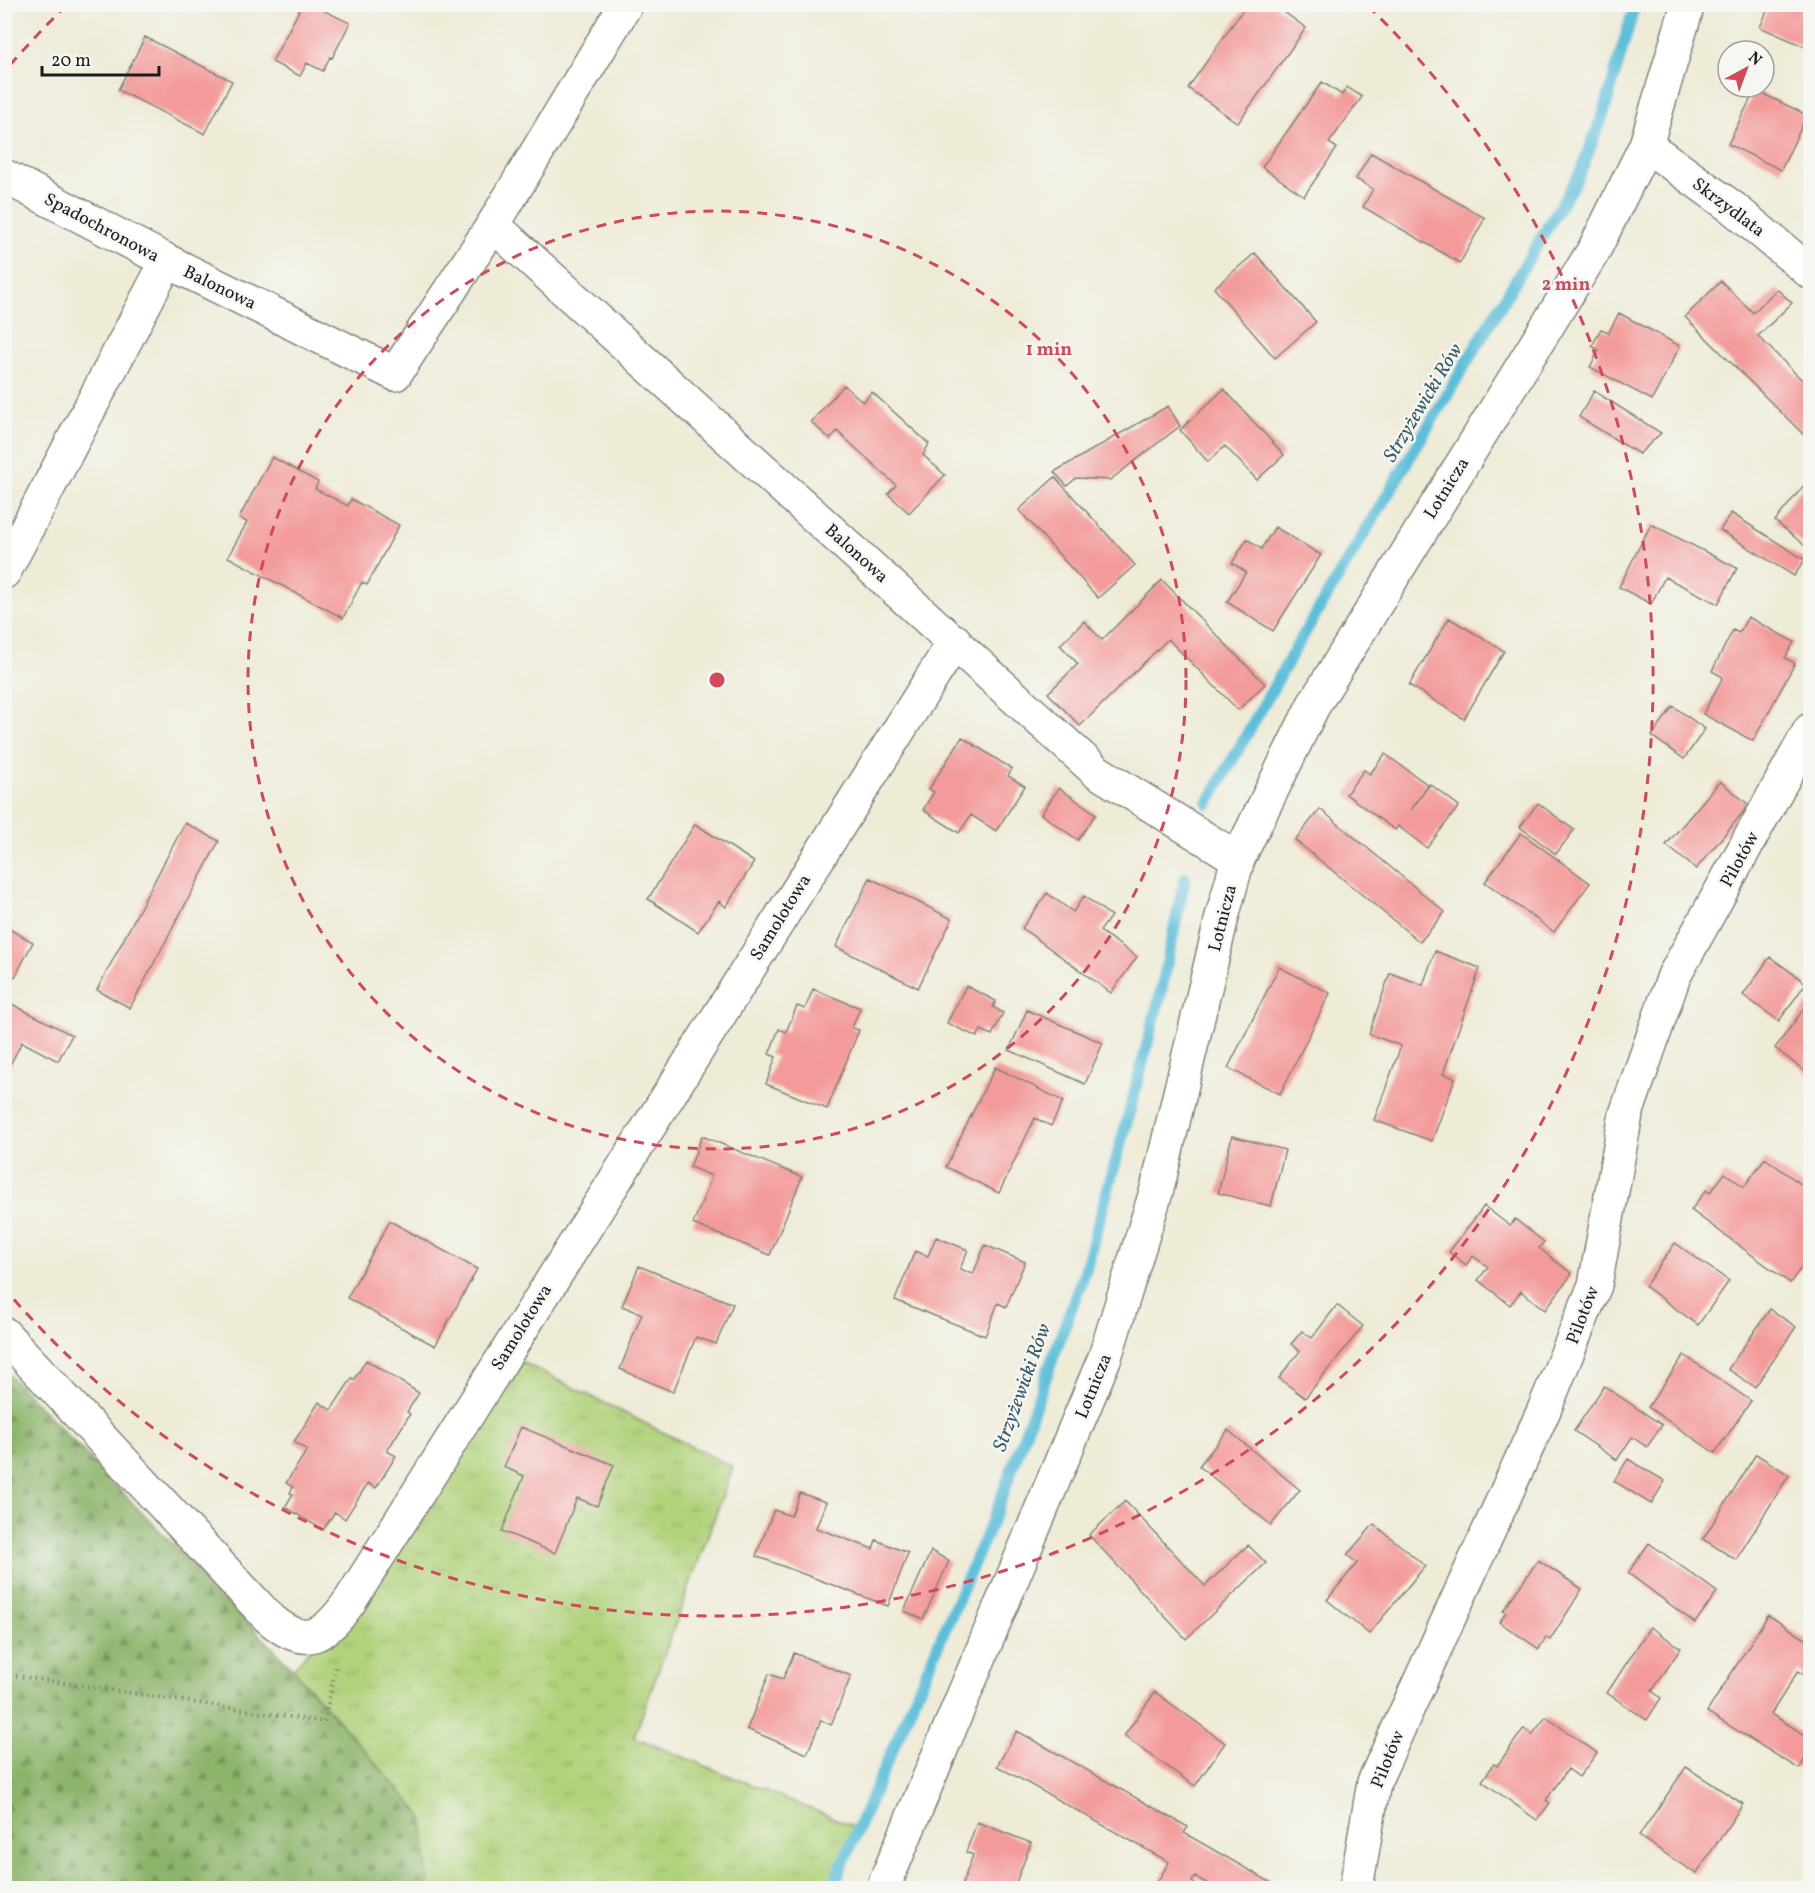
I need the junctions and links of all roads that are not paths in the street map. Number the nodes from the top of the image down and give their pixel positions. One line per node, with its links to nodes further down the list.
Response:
1 (626, 4): 5 (street, Balonowa)
2 (1688, 4): 3 (street, Lotnicza)
3 (1646, 145): 7 (street, Skrzydlata); 11 (street, Lotnicza)
4 (4, 176): 6 (street, Spadochronowa)
5 (493, 225): 6 (street, Balonowa); 9 (street, Balonowa)
6 (167, 261): 8 (street, Balonowa)
7 (1810, 272)
8 (4, 572)
9 (954, 641): 11 (street, Balonowa); 12 (street, Samolotowa)
10 (1808, 740): 14 (street, Pilotów)
11 (1238, 859): 13 (street, Lotnicza)
12 (4, 1334)
13 (883, 1888)
14 (1356, 1888)

